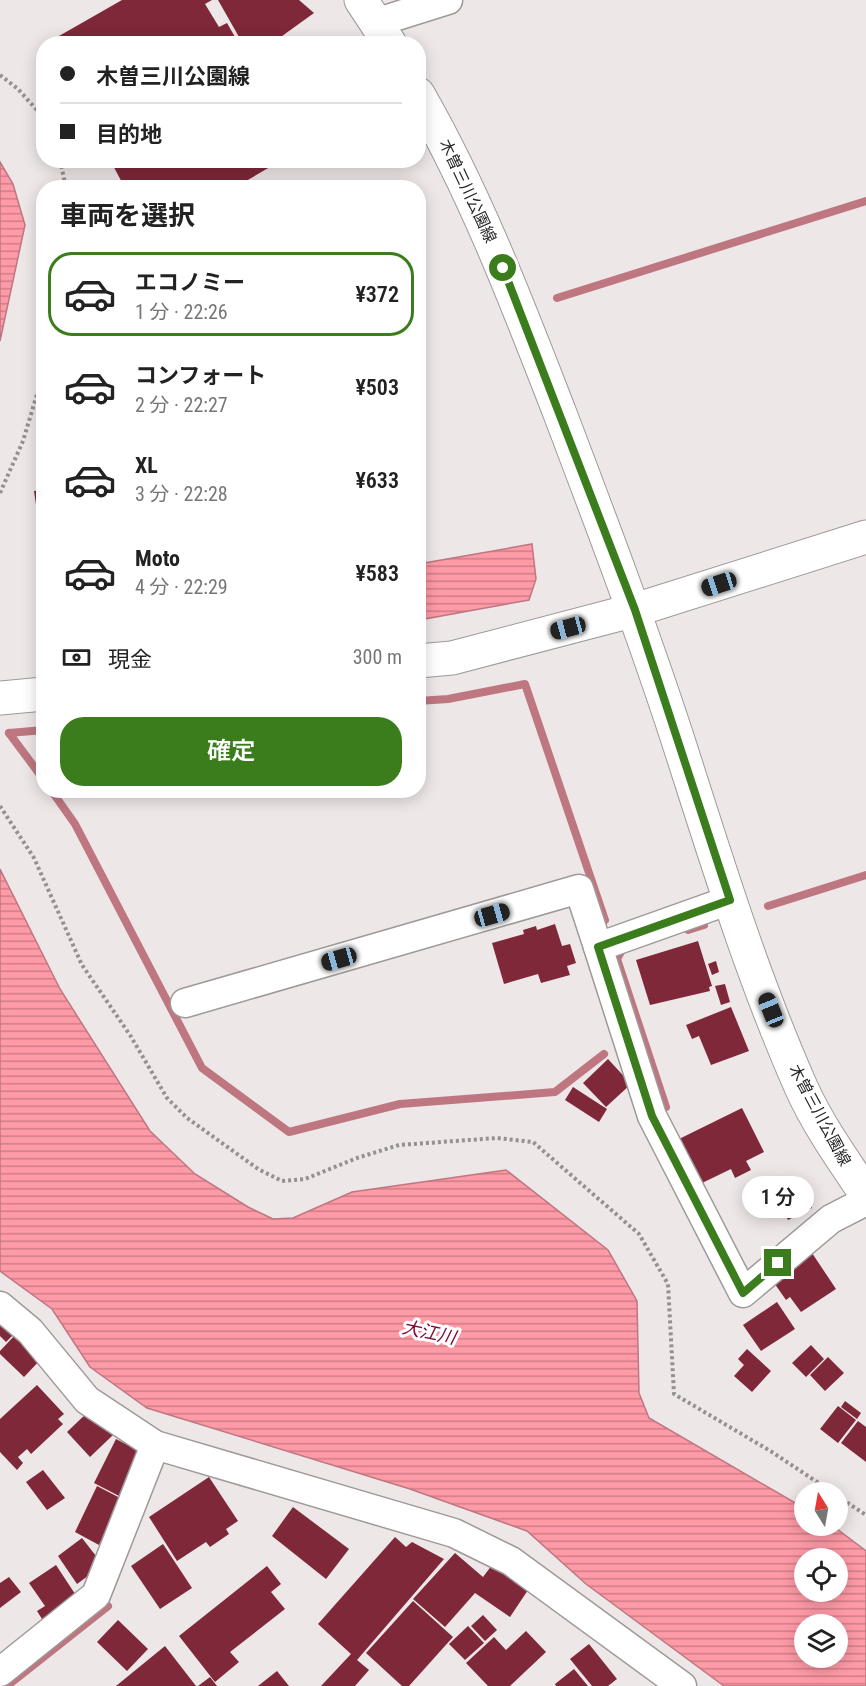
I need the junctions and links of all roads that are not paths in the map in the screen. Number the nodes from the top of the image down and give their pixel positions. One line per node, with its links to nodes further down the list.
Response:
1 (448, 0): 2 (street)
2 (376, 22)
3 (426, 108): 5 (main road, 木曽三川公園線)
4 (866, 537): 5 (main road)
5 (635, 610): 6 (main road); 9 (main road, 木曽三川公園線)
6 (426, 660)
7 (36, 695): 8 (main road)
8 (0, 698)
9 (730, 900): 10 (street); 12 (main road, 木曽三川公園線)
10 (598, 947): 11 (street); 13 (street)
11 (185, 1004)
12 (866, 1194)
13 (866, 1200)
14 (0, 1306): 15 (street)
15 (155, 1445): 16 (street); 17 (street)
16 (0, 1672)
17 (682, 1686)

